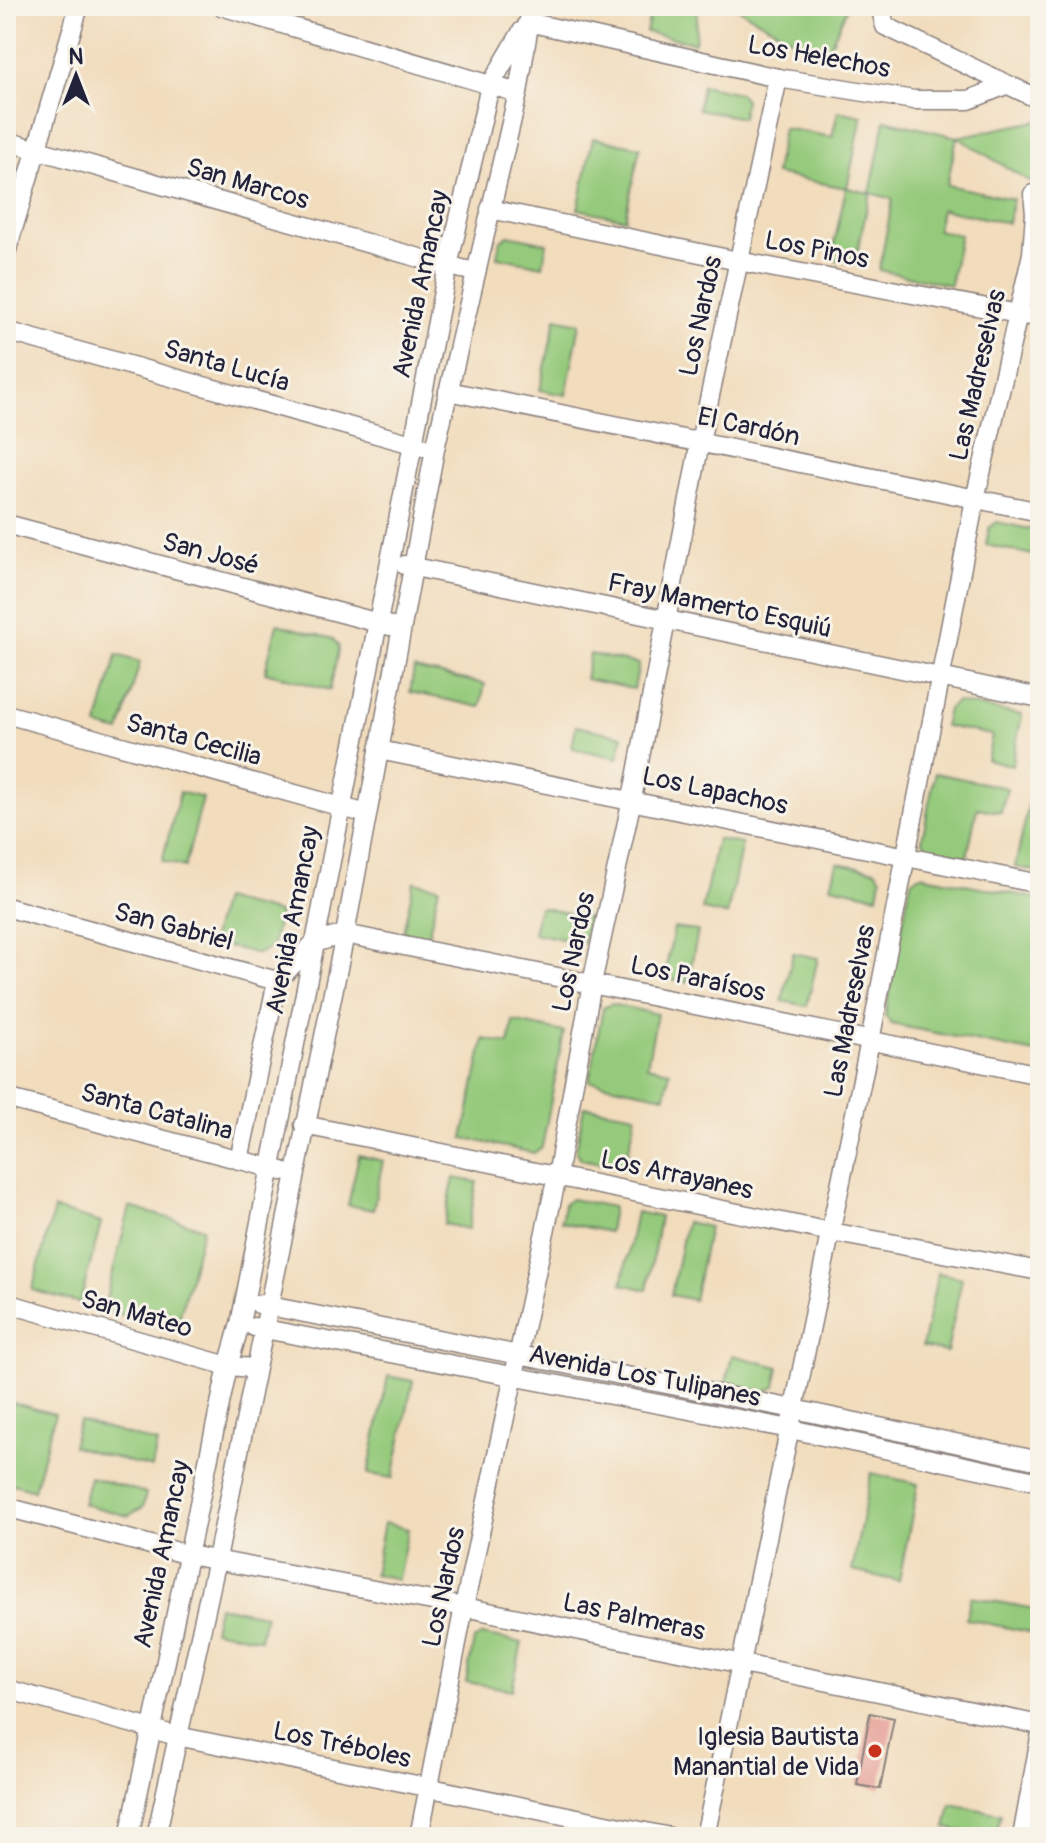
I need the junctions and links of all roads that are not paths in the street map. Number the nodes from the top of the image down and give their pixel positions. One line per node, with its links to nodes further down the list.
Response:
1 (79, 6): 11 (street)
2 (221, 6): 7 (street)
3 (880, 6): 6 (street)
4 (530, 14): 5 (street, Los Helechos); 7 (street, Avenida Amancay); 8 (street, Avenida Amancay)
5 (778, 78): 6 (street, Los Helechos); 15 (street, Los Nardos)
6 (1006, 85): 9 (street)
7 (490, 86): 8 (street); 16 (street, Avenida Amancay)
8 (518, 93): 13 (street, Avenida Amancay)
9 (1040, 100)
10 (6, 141): 11 (street, San Marcos)
11 (37, 150): 14 (street); 16 (street, San Marcos)
12 (1033, 194): 18 (street, Las Madreselvas)
13 (490, 209): 15 (street, Los Pinos); 17 (street, Avenida Amancay)
14 (6, 253)
15 (738, 261): 18 (street, Los Pinos); 22 (street, Los Nardos)
16 (448, 266): 17 (street, San Marcos); 23 (street, Avenida Amancay)
17 (476, 272): 21 (street, Avenida Amancay)
18 (1018, 314): 19 (street, Los Pinos); 25 (street, Las Madreselvas)
19 (1040, 318)
20 (6, 331): 23 (street, Santa Lucía)
21 (448, 391): 22 (street, El Cardón); 24 (street, Avenida Amancay)
22 (700, 442): 25 (street, El Cardón); 30 (street, Los Nardos)
23 (413, 444): 24 (street, Santa Lucía); 28 (street, Avenida Amancay)
24 (435, 449): 29 (street, Avenida Amancay)
25 (975, 499): 26 (street, El Cardón); 33 (street, Las Madreselvas)
26 (1040, 512)
27 (6, 524): 31 (street, San José)
28 (391, 561): 29 (street, Fray Mamerto Esquiú); 31 (street, Avenida Amancay)
29 (414, 567): 30 (street, Fray Mamerto Esquiú); 32 (street, Avenida Amancay)
30 (666, 620): 33 (street, Fray Mamerto Esquiú); 37 (street, Los Nardos)
31 (379, 625): 32 (street, San José); 38 (street, Avenida Amancay)
32 (403, 627): 36 (street, Avenida Amancay)
33 (940, 678): 34 (street, Fray Mamerto Esquiú); 40 (street, Las Madreselvas)
34 (1040, 698)
35 (6, 714): 38 (street, Santa Cecilia)
36 (379, 750): 37 (street, Los Lapachos); 39 (street, Avenida Amancay)
37 (632, 799): 40 (street, Los Lapachos); 46 (street, Los Nardos)
38 (341, 806): 39 (street, Santa Cecilia); 44 (street, Avenida Amancay)
39 (367, 814): 43 (street, Avenida Amancay)
40 (904, 857): 41 (street, Los Lapachos); 47 (street, Las Madreselvas)
41 (1040, 884)
42 (6, 907): 45 (street, San Gabriel)
43 (345, 934): 44 (street); 46 (street, Los Paraísos); 50 (street, Avenida Amancay)
44 (314, 943): 45 (street); 52 (street, Avenida Amancay)
45 (277, 981): 51 (street)
46 (592, 983): 47 (street, Los Paraísos); 54 (street, Los Nardos)
47 (870, 1041): 48 (street, Los Paraísos); 55 (street, Las Madreselvas)
48 (1040, 1075)
49 (6, 1098): 51 (street, Santa Catalina)
50 (304, 1125): 53 (street, Avenida Amancay); 54 (street, Los Arrayanes)
51 (239, 1160): 52 (street, Santa Catalina)
52 (270, 1168): 53 (street, Santa Catalina); 57 (street, Avenida Amancay)
53 (294, 1174): 59 (street, Avenida Amancay)
54 (557, 1176): 55 (street, Los Arrayanes); 62 (street, Los Nardos)
55 (831, 1232): 56 (street, Los Arrayanes); 66 (street, Las Madreselvas)
56 (1040, 1271)
57 (244, 1301): 59 (street, Avenida Los Tulipanes); 60 (street, Avenida Amancay)
58 (6, 1303): 63 (street, San Mateo)
59 (268, 1305): 61 (street, Avenida Amancay); 62 (street, Avenida Los Tulipanes)
60 (240, 1324): 61 (street, Avenida Los Tulipanes); 63 (street, Avenida Amancay)
61 (263, 1328): 64 (street, Avenida Amancay); 65 (street, Avenida Los Tulipanes)
62 (519, 1357): 65 (street, Los Nardos); 66 (street, Avenida Los Tulipanes)
63 (228, 1366): 64 (street, San Mateo); 71 (street, Avenida Amancay)
64 (254, 1368): 72 (street, Avenida Amancay)
65 (515, 1377): 67 (street, Avenida Los Tulipanes); 73 (street, Los Nardos)
66 (794, 1409): 67 (street, Las Madreselvas); 68 (street, Avenida Los Tulipanes)
67 (790, 1429): 69 (street, Avenida Los Tulipanes); 74 (street, Las Madreselvas)
68 (1040, 1461)
69 (1040, 1482)
70 (6, 1507): 71 (street, Las Palmeras)
71 (189, 1555): 72 (street, Las Palmeras); 77 (street, Avenida Amancay)
72 (217, 1559): 73 (street, Las Palmeras); 78 (street, Avenida Amancay)
73 (464, 1607): 74 (street, Las Palmeras); 80 (street, Los Nardos)
74 (740, 1664): 76 (street, Las Palmeras); 85 (street, Las Madreselvas)
75 (6, 1689): 77 (street, Los Tréboles)
76 (1040, 1725)
77 (150, 1729): 78 (street, Los Tréboles); 81 (street, Avenida Amancay)
78 (177, 1736): 80 (street, Los Tréboles); 82 (street, Avenida Amancay)
79 (1040, 1738): 86 (street)
80 (429, 1788): 83 (street, Los Nardos); 84 (street, Los Tréboles)
81 (129, 1837)
82 (156, 1837)
83 (419, 1837)
84 (670, 1837)
85 (705, 1837)
86 (1022, 1837)

